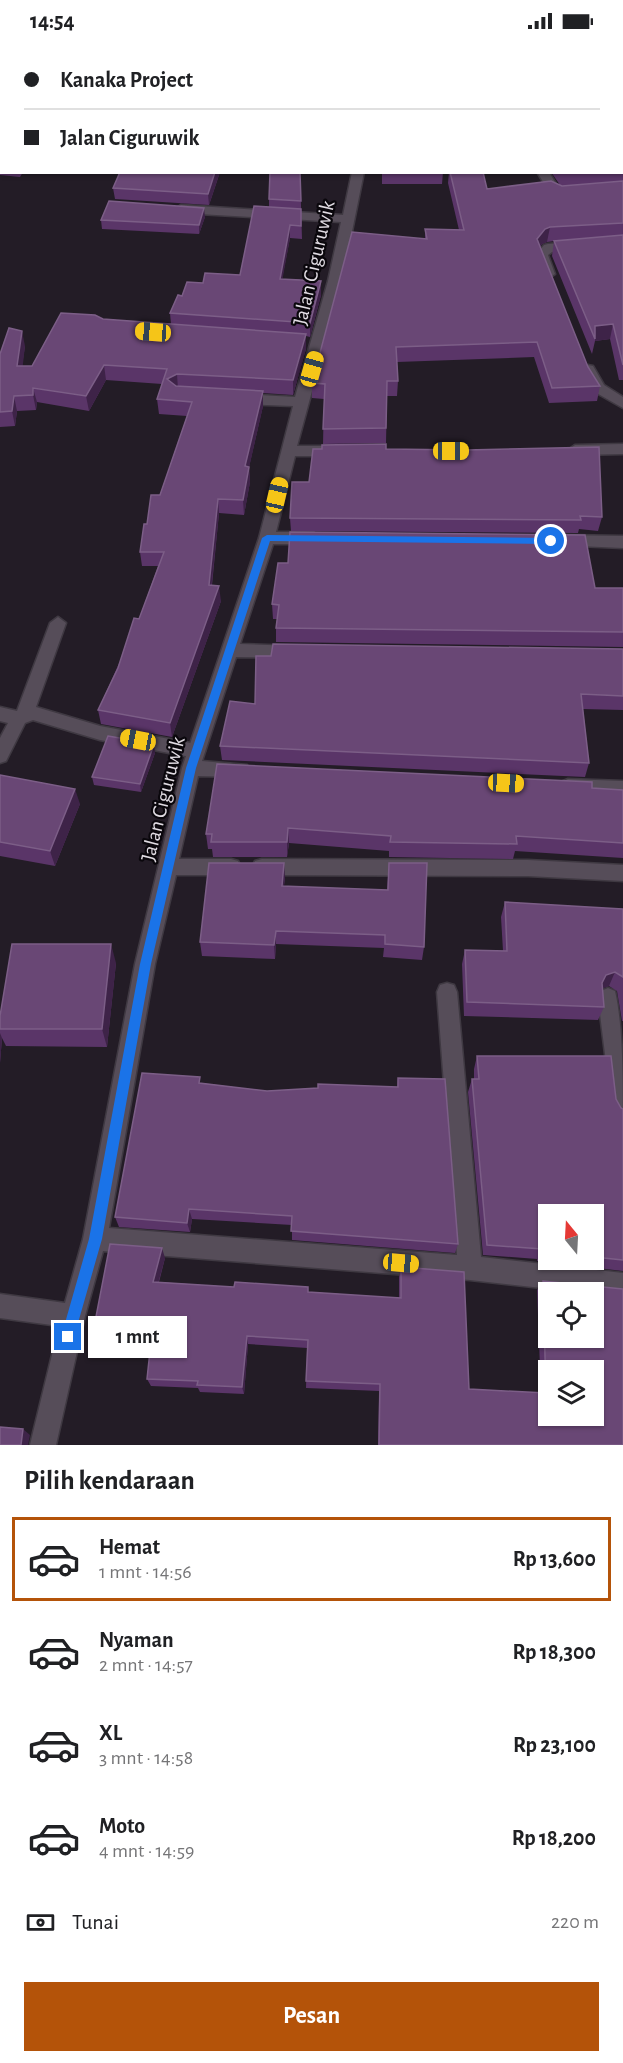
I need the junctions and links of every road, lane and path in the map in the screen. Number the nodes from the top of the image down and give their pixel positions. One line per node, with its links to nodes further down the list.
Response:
1 (358, 174): 5 (street, Jalan Ciguruwik)
2 (544, 174): 3 (street)
3 (582, 194)
4 (171, 208): 5 (street)
5 (350, 219): 10 (street, Jalan Ciguruwik)
6 (623, 243): 7 (street)
7 (554, 286)
8 (583, 358): 11 (street)
9 (226, 398): 10 (street)
10 (301, 402): 13 (street, Jalan Ciguruwik)
11 (623, 402)
12 (565, 450): 15 (street)
13 (288, 451): 14 (street); 16 (street, Jalan Ciguruwik)
14 (358, 451)
15 (622, 452)
16 (267, 538): 17 (street); 21 (street, Jalan Ciguruwik)
17 (324, 538)
18 (551, 541): 19 (street)
19 (623, 542)
20 (58, 623): 24 (street)
21 (231, 650): 22 (street); 26 (street, Jalan Ciguruwik)
22 (309, 652)
23 (0, 714): 24 (street)
24 (22, 716): 25 (street); 26 (street)
25 (0, 756)
26 (194, 759): 27 (street); 30 (street, Jalan Ciguruwik)
27 (260, 771)
28 (553, 786): 29 (street)
29 (623, 789)
30 (170, 867): 31 (street); 35 (street, Jalan Ciguruwik)
31 (623, 873)
32 (447, 992): 36 (street)
33 (608, 998): 34 (street)
34 (623, 1110)
35 (95, 1239): 36 (street); 39 (street, Jalan Ciguruwik)
36 (470, 1268): 37 (street)
37 (623, 1285)
38 (0, 1306): 39 (street)
39 (73, 1316): 40 (street, Jalan Ciguruwik)
40 (43, 1445)

